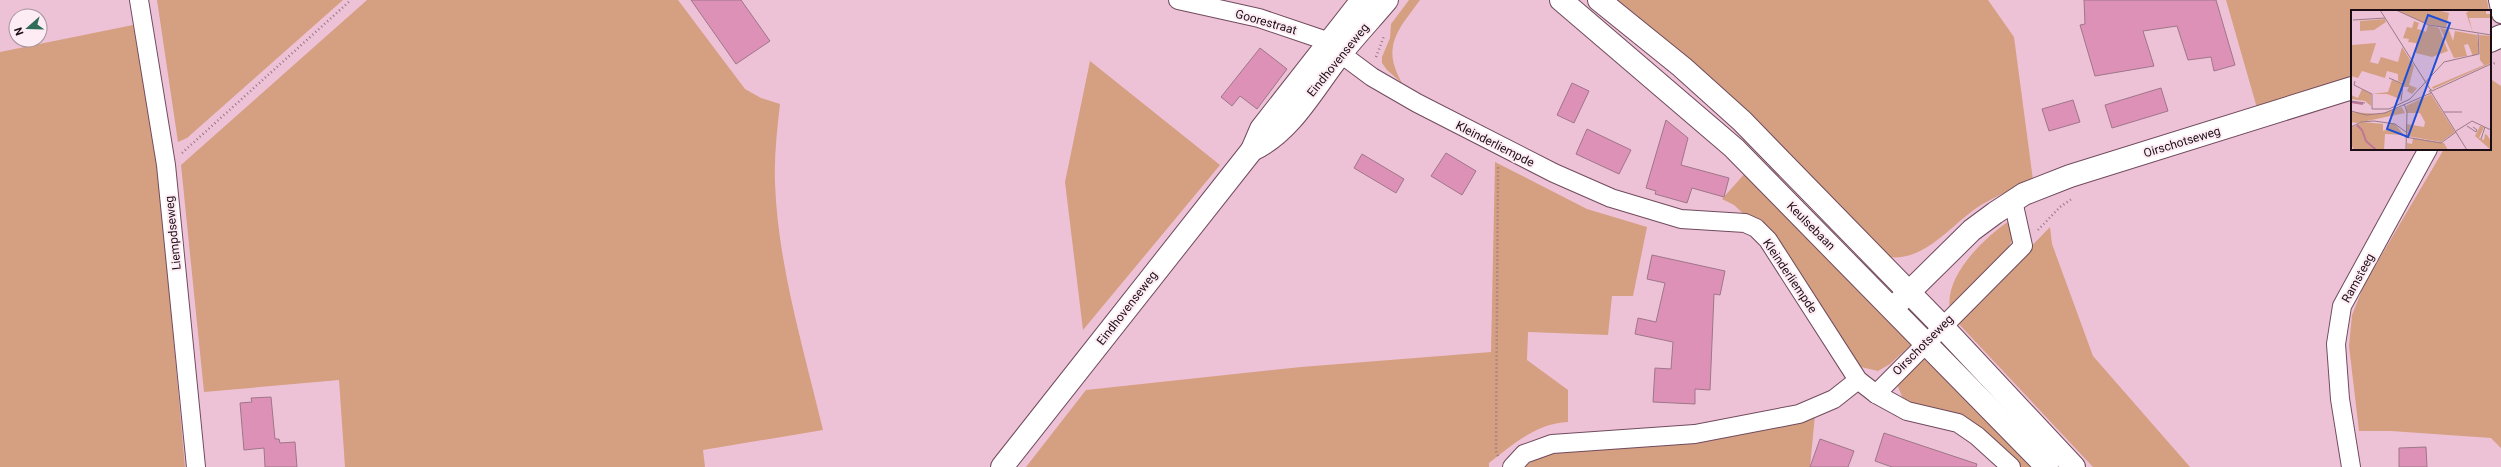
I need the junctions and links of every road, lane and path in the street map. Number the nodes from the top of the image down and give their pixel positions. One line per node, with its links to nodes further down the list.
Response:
1 (139, 0): 18 (street, Liempdseweg)
2 (351, 0): 18 (path)
3 (1178, 0): 12 (street, Goorestraat)
4 (1362, 0): 12 (main road, Eindhovenseweg)
5 (1387, 0): 12 (main road, Eindhovenseweg)
6 (1561, 0): 23 (main road, Keulsebaan)
7 (1599, 0): 22 (main road, Keulsebaan)
8 (2498, 0): 9 (street)
9 (2501, 14)
10 (2501, 36): 11 (main road)
11 (2491, 41)
12 (1334, 50): 16 (street, Kleinderliempde); 30 (main road, Eindhovenseweg)
13 (2501, 60): 14 (path)
14 (2491, 65)
15 (2351, 88): 20 (main road, Oirschotseweg)
16 (1498, 146): 26 (street, Kleinderliempde); 28 (path)
17 (2427, 150): 34 (street, Ramsteeg)
18 (166, 165): 29 (street, Liempdseweg)
19 (2075, 197): 21 (path)
20 (2013, 201): 21 (street); 22 (main road, Oirschotseweg)
21 (2023, 246): 24 (street, Oirschotseweg)
22 (1909, 292): 23 (main road, Oirschotseweg); 24 (main road, Keulsebaan)
23 (1892, 309): 25 (main road, Keulsebaan)
24 (1942, 326): 25 (street, Oirschotseweg); 33 (main road, Keulsebaan)
25 (1925, 343): 27 (street, Oirschotseweg); 32 (main road, Keulsebaan)
26 (1858, 380): 27 (street); 28 (street)
27 (1876, 394): 31 (street)
28 (1506, 464)
29 (196, 467)
30 (1002, 467)
31 (2011, 467)
32 (2047, 467)
33 (2074, 467)
34 (2351, 467)

